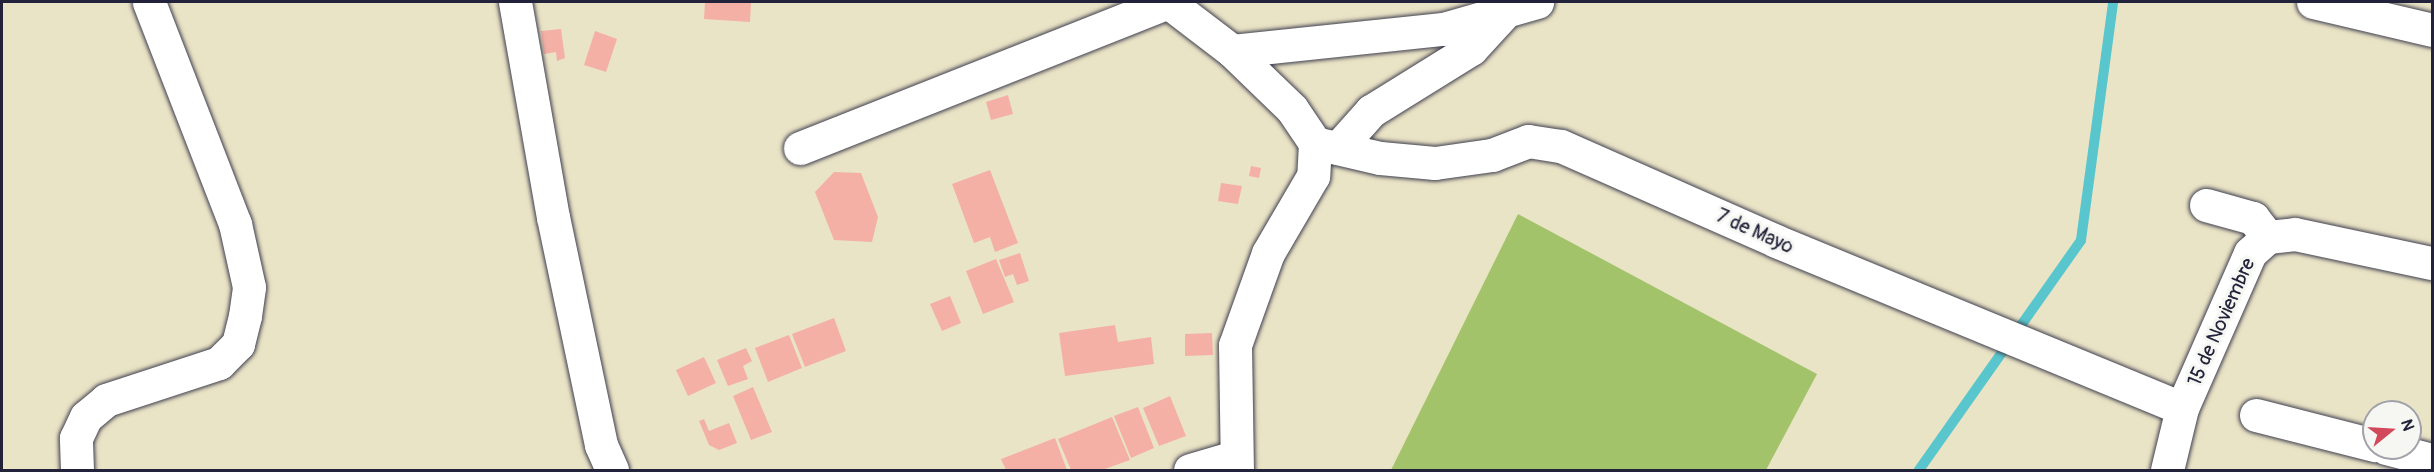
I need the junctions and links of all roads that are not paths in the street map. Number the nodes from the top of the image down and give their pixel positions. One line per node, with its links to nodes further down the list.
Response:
1 (149, 2): 18 (street)
2 (515, 2): 19 (street)
3 (1168, 2): 8 (street); 10 (street)
4 (1538, 2): 6 (street)
5 (2313, 2): 7 (street)
6 (1506, 11): 8 (street); 9 (street)
7 (2433, 30)
8 (1232, 51): 9 (street)
9 (1327, 146): 14 (street, 7 de Mayo); 17 (street)
10 (800, 148)
11 (2206, 206): 12 (street)
12 (2268, 237): 13 (street, 15 de Noviembre); 14 (street, 15 de Noviembre)
13 (2433, 263)
14 (2182, 408): 21 (street, 15 de Noviembre)
15 (2256, 415): 16 (street)
16 (2362, 442)
17 (1236, 464): 20 (street)
18 (77, 471)
19 (612, 471)
20 (1190, 471)
21 (2167, 471)

